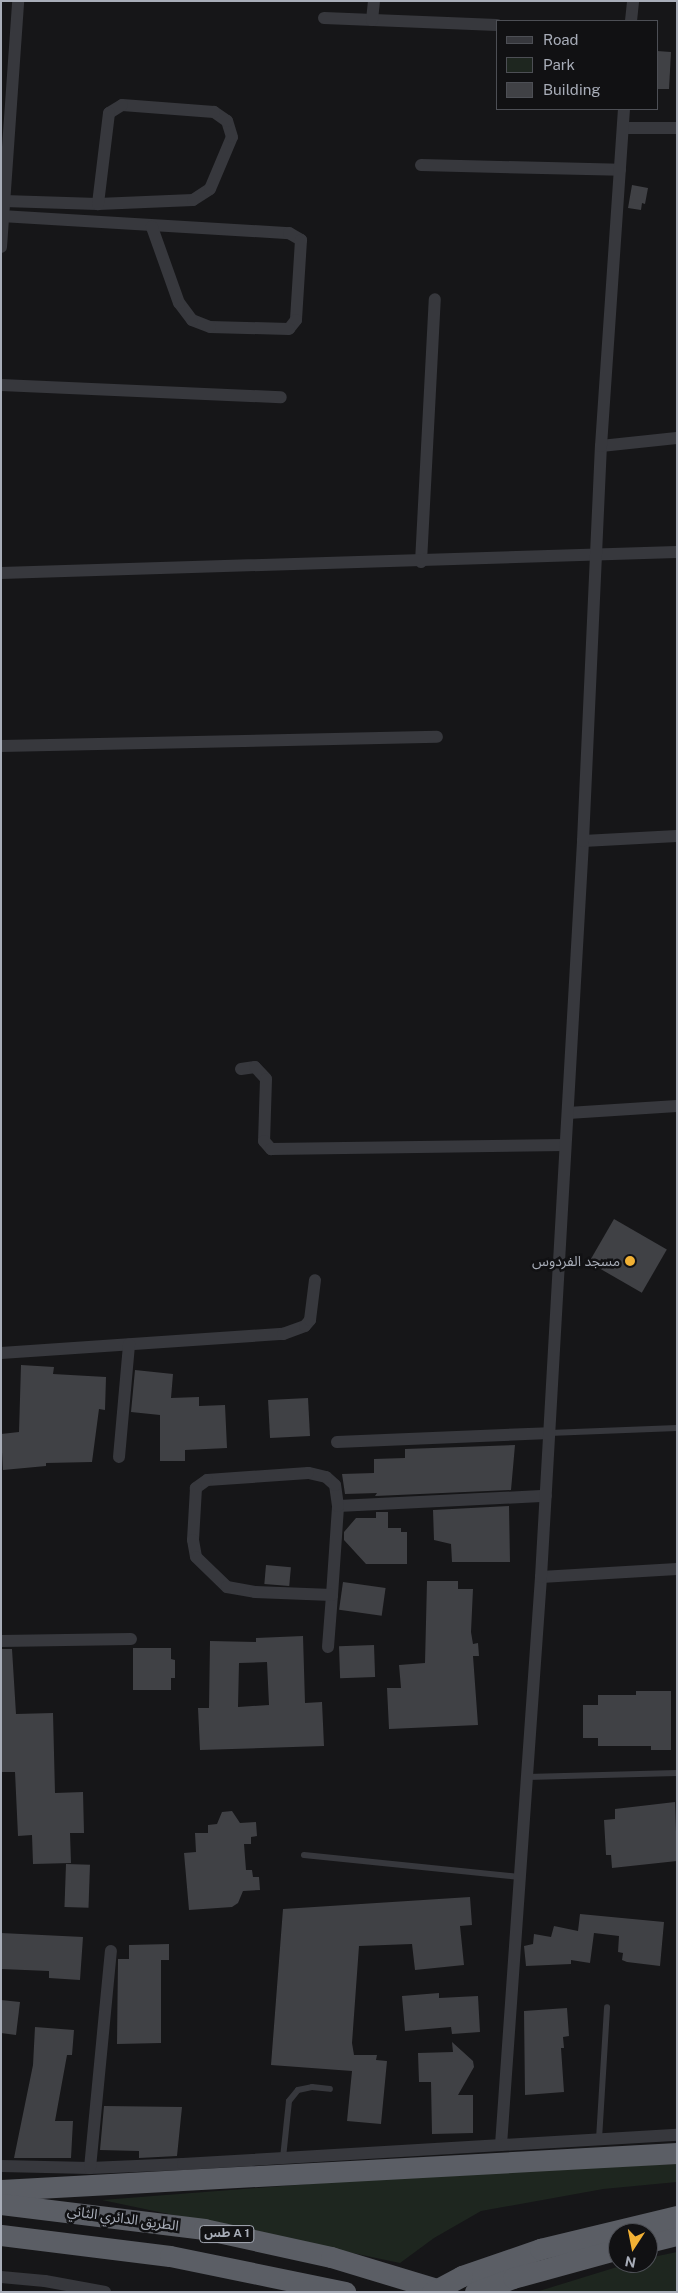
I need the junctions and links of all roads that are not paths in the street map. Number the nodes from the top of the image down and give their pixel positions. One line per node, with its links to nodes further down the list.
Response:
1 (18, 1): 11 (street)
2 (374, 1): 5 (street)
3 (633, 1): 6 (street)
4 (324, 18): 5 (street)
5 (372, 20): 7 (street)
6 (631, 20)
7 (496, 25)
8 (624, 110): 9 (street)
9 (623, 128): 10 (street); 13 (street)
10 (677, 128)
11 (5, 132): 14 (street)
12 (421, 165): 13 (street)
13 (620, 170): 23 (street)
14 (4, 201): 15 (street); 16 (street)
15 (98, 204): 15 (street)
16 (2, 216): 17 (street); 18 (street)
17 (152, 227): 17 (street)
18 (1, 247)
19 (435, 299): 26 (street)
20 (1, 385): 21 (street)
21 (281, 397)
22 (677, 438): 23 (street)
23 (601, 446): 25 (street)
24 (677, 552): 25 (street)
25 (595, 555): 26 (street); 31 (street)
26 (421, 562): 27 (street)
27 (1, 573)
28 (437, 737): 29 (street)
29 (1, 746)
30 (677, 836): 31 (street)
31 (583, 842): 34 (street)
32 (241, 1069): 35 (street)
33 (677, 1106): 34 (street)
34 (568, 1113): 35 (street)
35 (565, 1146): 40 (street)
36 (315, 1280): 37 (street)
37 (129, 1344): 38 (street); 42 (street)
38 (1, 1353)
39 (677, 1428): 40 (lane)
40 (549, 1433): 41 (street); 43 (street)
41 (337, 1442)
42 (119, 1457)
43 (546, 1496): 44 (street); 46 (street)
44 (338, 1506): 47 (street); 47 (street)
45 (677, 1569): 46 (street)
46 (541, 1576): 52 (street)
47 (332, 1595): 50 (street)
48 (131, 1639): 49 (street)
49 (1, 1641)
50 (328, 1647)
51 (677, 1773): 52 (lane)
52 (527, 1777): 54 (street)
53 (304, 1855): 54 (lane)
54 (520, 1877): 60 (street)
55 (111, 1951): 64 (street)
56 (607, 2007): 59 (lane)
57 (330, 2089): 62 (lane)
58 (677, 2135): 59 (street)
59 (599, 2139): 60 (street)
60 (500, 2144): 62 (street)
61 (677, 2153): 65 (highway)
62 (283, 2158): 64 (street)
63 (1, 2166): 64 (street)
64 (90, 2168)
65 (1, 2190)
66 (1, 2204): 77 (highway, الطريق الدائري الثاني / طس A 1)
67 (677, 2216): 73 (highway)
68 (1, 2235): 75 (highway)
69 (677, 2235): 70 (highway)
70 (658, 2240)
71 (608, 2253): 73 (highway)
72 (1, 2277): 74 (street)
73 (469, 2284): 76 (highway, bridge)
74 (105, 2292)
75 (345, 2292)
76 (432, 2292)
77 (447, 2292)

